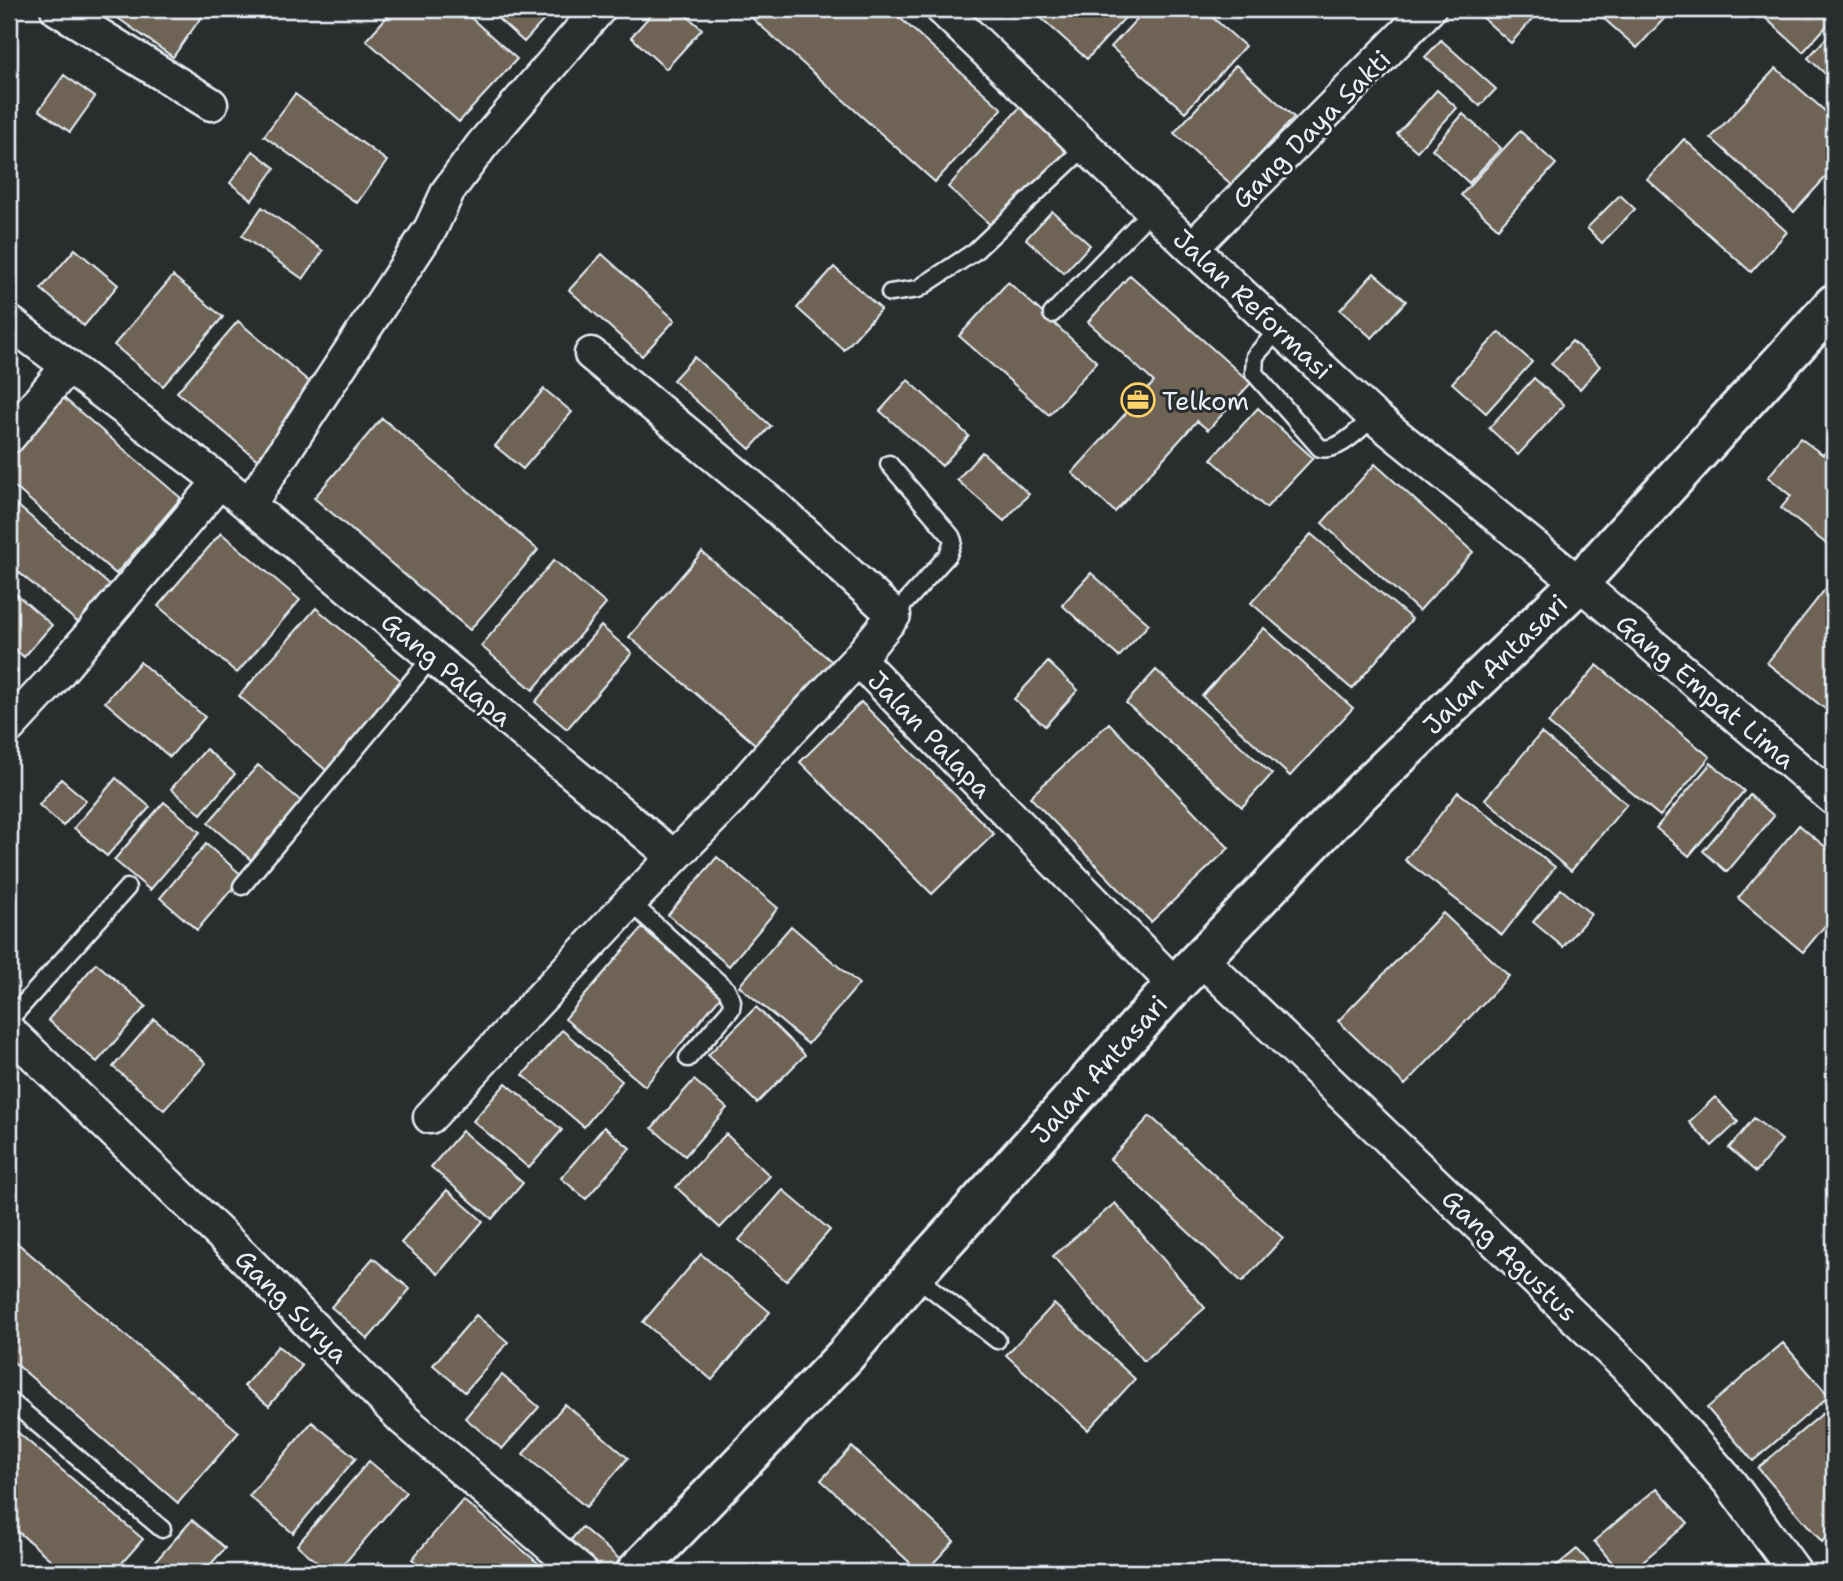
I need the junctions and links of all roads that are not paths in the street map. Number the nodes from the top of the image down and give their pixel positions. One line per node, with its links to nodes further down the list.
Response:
1 (57, 9): 5 (street)
2 (599, 9): 20 (street)
3 (942, 9): 6 (street, Jalan Reformasi)
4 (1429, 9): 8 (street, Gang Daya Sakti)
5 (211, 104)
6 (1086, 146): 7 (street, Jalan Reformasi); 9 (lane)
7 (1152, 210): 8 (street, Jalan Reformasi); 11 (lane)
8 (1192, 248): 13 (street, Jalan Reformasi)
9 (890, 293)
10 (1834, 304): 21 (street, Jalan Antasari)
11 (1052, 314)
12 (9, 322): 15 (street, Gang Palapa)
13 (1279, 329): 16 (street, Jalan Reformasi); 16 (lane)
14 (591, 354): 22 (street)
15 (68, 366): 17 (street); 19 (street, Gang Palapa)
16 (1374, 417): 21 (street, Jalan Reformasi)
17 (9, 437)
18 (889, 464): 22 (lane)
19 (220, 481): 20 (street, Gang Palapa); 25 (street)
20 (249, 505): 23 (street, Gang Palapa)
21 (1579, 583): 26 (street, Gang Empat Lima); 31 (street, Jalan Antasari)
22 (894, 615): 24 (street, Jalan Palapa)
23 (432, 657): 27 (street, Gang Palapa); 28 (lane)
24 (858, 659): 27 (street); 31 (street, Jalan Palapa)
25 (9, 727)
26 (1834, 799)
27 (674, 857): 30 (street)
28 (242, 886)
29 (127, 888): 32 (lane)
30 (630, 902): 34 (lane); 35 (street)
31 (1188, 972): 36 (street, Jalan Antasari); 42 (street, Gang Agustus)
32 (9, 1020)
33 (9, 1031): 40 (street, Gang Surya)
34 (688, 1058)
35 (430, 1117)
36 (914, 1275): 37 (lane); 41 (street, Jalan Antasari)
37 (998, 1340)
38 (9, 1400): 39 (lane)
39 (162, 1529)
40 (581, 1572)
41 (636, 1572)
42 (1795, 1572)

